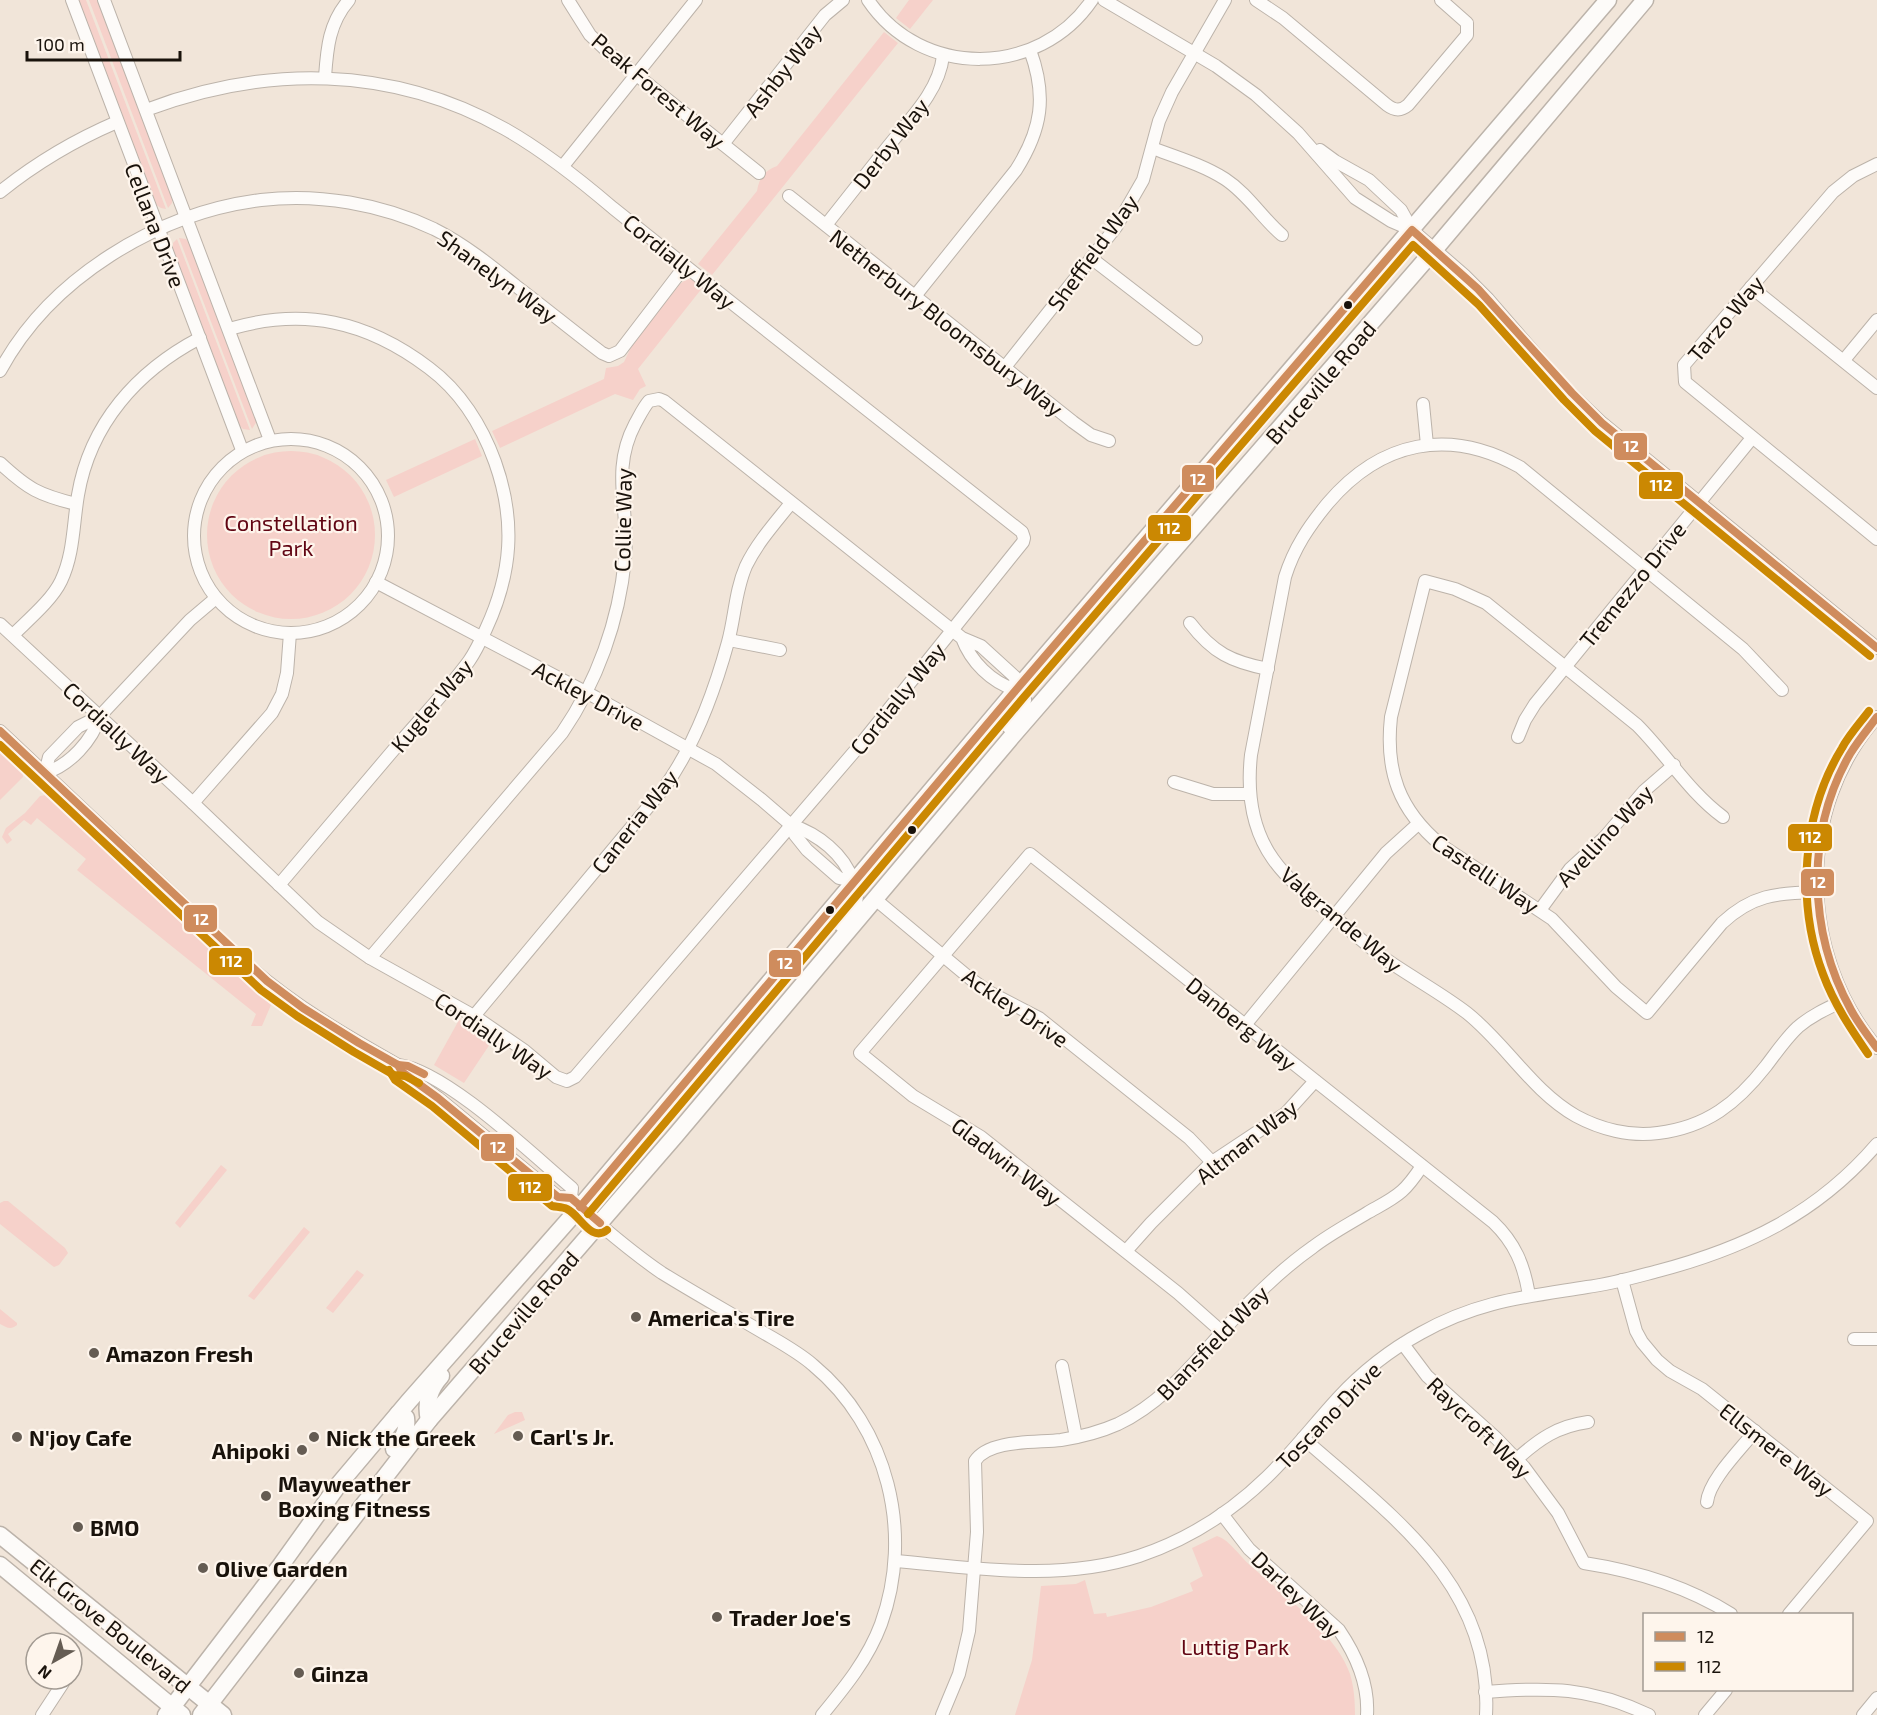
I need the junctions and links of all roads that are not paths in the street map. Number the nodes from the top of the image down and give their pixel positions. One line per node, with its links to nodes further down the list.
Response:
1 (72, 0): 21 (street, Cellana Drive)
2 (104, 0): 20 (street, Cellana Drive)
3 (349, 0): 19 (street)
4 (568, 0): 18 (street, Peak Forest Way)
5 (696, 0): 18 (street)
6 (843, 0): 23 (street, Ashby Way)
7 (868, 0): 17 (street)
8 (1092, 0): 15 (street)
9 (1104, 0): 16 (street)
10 (1225, 0): 16 (street, Sheffield Way)
11 (1256, 0): 12 (street)
12 (1441, 0)
13 (1608, 0): 32 (main road, Bruceville Road)
14 (1645, 0): 35 (main road, Bruceville Road)
15 (1030, 50): 17 (street); 39 (street)
16 (1196, 53): 22 (street); 24 (street, Sheffield Way)
17 (944, 56): 31 (street, Derby Way)
18 (636, 74): 23 (street, Peak Forest Way); 26 (street)
19 (325, 77): 20 (street, Cordially Way); 26 (street, Cordially Way)
20 (146, 110): 30 (street, Cellana Drive)
21 (117, 122): 28 (street); 33 (street, Cellana Drive)
22 (1298, 133): 32 (street); 32 (street)
23 (723, 144): 27 (street, Peak Forest Way)
24 (1152, 148): 34 (street); 36 (street, Sheffield Way)
25 (1877, 164): 38 (street, Tarzo Way)
26 (563, 166): 37 (street, Cordially Way)
27 (759, 173)
28 (0, 192)
29 (789, 196): 31 (street, Netherbury Bloomsbury Way)
30 (186, 218): 33 (street, Shanelyn Way); 37 (street, Shanelyn Way); 41 (street, Cellana Drive)
31 (826, 225): 39 (street, Netherbury Bloomsbury Way)
32 (1412, 230): 35 (street); 73 (main road, Bruceville Road)
33 (158, 231): 42 (street, Cellana Drive); 46 (street, Shanelyn Way)
34 (1282, 235)
35 (1435, 249): 55 (street); 84 (main road, Bruceville Road)
36 (1091, 258): 43 (street); 45 (street, Sheffield Way)
37 (686, 267): 65 (street, Cordially Way)
38 (1751, 287): 44 (street); 49 (street, Tarzo Way)
39 (915, 296): 45 (street, Netherbury Bloomsbury Way)
40 (1877, 320): 44 (street)
41 (229, 329): 50 (street, Cellana Drive); 67 (street, Kugler Way)
42 (200, 338): 53 (street, Cellana Drive); 57 (street)
43 (1197, 339)
44 (1844, 360): 47 (street)
45 (1005, 367): 51 (street, Netherbury Bloomsbury Way)
46 (0, 371)
47 (1877, 388)
48 (1423, 404): 52 (street)
49 (1752, 438): 55 (street, Tremezzo Drive); 58 (street, Tarzo Way)
50 (270, 440): 53 (street); 60 (street)
51 (1109, 441)
52 (1427, 445): 59 (street, Valgrande Way); 72 (street, Valgrande Way)
53 (242, 450): 61 (street)
54 (0, 463): 57 (street)
55 (1699, 502): 59 (street, Tremezzo Drive); 69 (street)
56 (791, 503): 65 (street, Collie Way); 68 (street, Caneria Way); 75 (street, Collie Way)
57 (76, 504): 66 (street)
58 (1877, 539)
59 (1645, 569): 71 (street, Tremezzo Drive); 74 (street, Valgrande Way)
60 (376, 582): 64 (street); 67 (street, Ackley Drive)
61 (216, 598): 64 (street); 76 (street)
62 (1190, 623): 72 (street)
63 (0, 624): 66 (street, Cordially Way)
64 (290, 633): 86 (street)
65 (957, 634): 73 (street, Collie Way); 89 (street, Cordially Way)
66 (13, 636): 76 (street, Cordially Way)
67 (482, 639): 75 (street, Ackley Drive); 91 (street, Kugler Way)
68 (729, 640): 70 (street); 80 (street, Caneria Way)
69 (1877, 648)
70 (780, 650)
71 (1565, 666): 79 (street, Tremezzo Drive); 81 (street, Castelli Way); 88 (street, Castelli Way)
72 (1268, 669): 85 (street, Valgrande Way)
73 (1016, 690): 84 (main road, Bruceville Road); 90 (main road, Bruceville Road)
74 (1782, 690)
75 (586, 692): 80 (street, Ackley Drive); 97 (street, Collie Way)
76 (100, 716): 82 (street); 86 (street, Cordially Way)
77 (1877, 717): 92 (street)
78 (0, 731): 82 (street)
79 (1518, 737)
80 (688, 747): 89 (street, Ackley Drive); 100 (street, Caneria Way)
81 (1674, 765): 87 (street, Castelli Way); 94 (street, Avellino Way)
82 (45, 773): 107 (street)
83 (1174, 782): 85 (street)
84 (969, 789): 93 (main road, Bruceville Road)
85 (1250, 794): 95 (street, Valgrande Way)
86 (194, 803): 91 (street, Cordially Way)
87 (1724, 817)
88 (1418, 824): 94 (street, Castelli Way); 95 (street)
89 (791, 825): 90 (street, Ackley Drive); 100 (street, Cordially Way)
90 (853, 881): 98 (main road, Bruceville Road); 107 (main road, Bruceville Road)
91 (279, 885): 97 (street, Cordially Way)
92 (1816, 891): 94 (street, Castelli Way); 99 (street)
93 (875, 899): 96 (street, Ackley Drive); 98 (main road, Bruceville Road)
94 (1540, 910)
95 (1334, 917): 99 (street, Valgrande Way); 101 (street)
96 (944, 955): 101 (street, Danberg Way); 105 (street, Ackley Drive); 109 (street, Gladwin Way)
97 (370, 958): 100 (street, Cordially Way)
98 (803, 984): 108 (main road, Bruceville Road)
99 (1845, 1000): 102 (street)
100 (474, 1016)
101 (1245, 1025): 103 (street, Danberg Way)
102 (1877, 1048)
103 (1315, 1081): 105 (street, Altman Way); 106 (street, Danberg Way)
104 (1877, 1144): 110 (street, Toscano Drive)
105 (1212, 1162): 109 (street, Altman Way)
106 (1422, 1166): 111 (street, Danberg Way); 113 (street, Blansfield Way)
107 (575, 1203): 108 (street); 112 (main road, Bruceville Road)
108 (599, 1224): 119 (main road, Bruceville Road); 129 (street)
109 (1125, 1251): 113 (street, Gladwin Way)
110 (1622, 1280): 111 (street, Toscano Drive); 121 (street, Ellsmere Way)
111 (1529, 1295): 116 (street, Toscano Drive)
112 (489, 1310): 118 (main road, Bruceville Road); 119 (main road, Bruceville Road)
113 (1222, 1332): 122 (street, Blansfield Way)
114 (1854, 1339): 115 (street)
115 (1877, 1339)
116 (1403, 1344): 123 (street, Toscano Drive); 124 (street, Raycroft Way)
117 (1062, 1366): 122 (street)
118 (398, 1414): 127 (main road, Bruceville Road); 134 (main road, Bruceville Road)
119 (429, 1420): 127 (main road, Bruceville Road)
120 (1588, 1422): 124 (street)
121 (1755, 1431): 125 (street); 133 (street, Ellsmere Way)
122 (1076, 1437): 131 (street, Blansfield Way)
123 (1303, 1438): 126 (street, Toscano Drive); 137 (street)
124 (1517, 1459): 132 (street, Raycroft Way)
125 (1707, 1502)
126 (1222, 1514): 131 (street, Toscano Drive); 145 (street, Darley Way)
127 (345, 1528): 139 (main road, Bruceville Road)
128 (0, 1535): 134 (main road, Elk Grove Boulevard)
129 (895, 1561): 131 (street, Toscano Drive); 143 (street)
130 (0, 1565): 140 (main road, Elk Grove Boulevard)
131 (974, 1568): 144 (street, Blansfield Way)
132 (1729, 1613)
133 (1790, 1613)
134 (188, 1687): 139 (main road, Elk Grove Boulevard); 140 (main road, Bruceville Road)
135 (58, 1691): 141 (street)
136 (1724, 1691): 148 (street)
137 (1485, 1692): 146 (street); 147 (street)
138 (1877, 1698): 149 (street)
139 (205, 1709): 142 (main road, Elk Grove Boulevard)
140 (173, 1712)
141 (42, 1715)
142 (223, 1715)
143 (822, 1715)
144 (942, 1715)
145 (1367, 1715)
146 (1486, 1715)
147 (1649, 1715)
148 (1705, 1715)
149 (1863, 1715)

